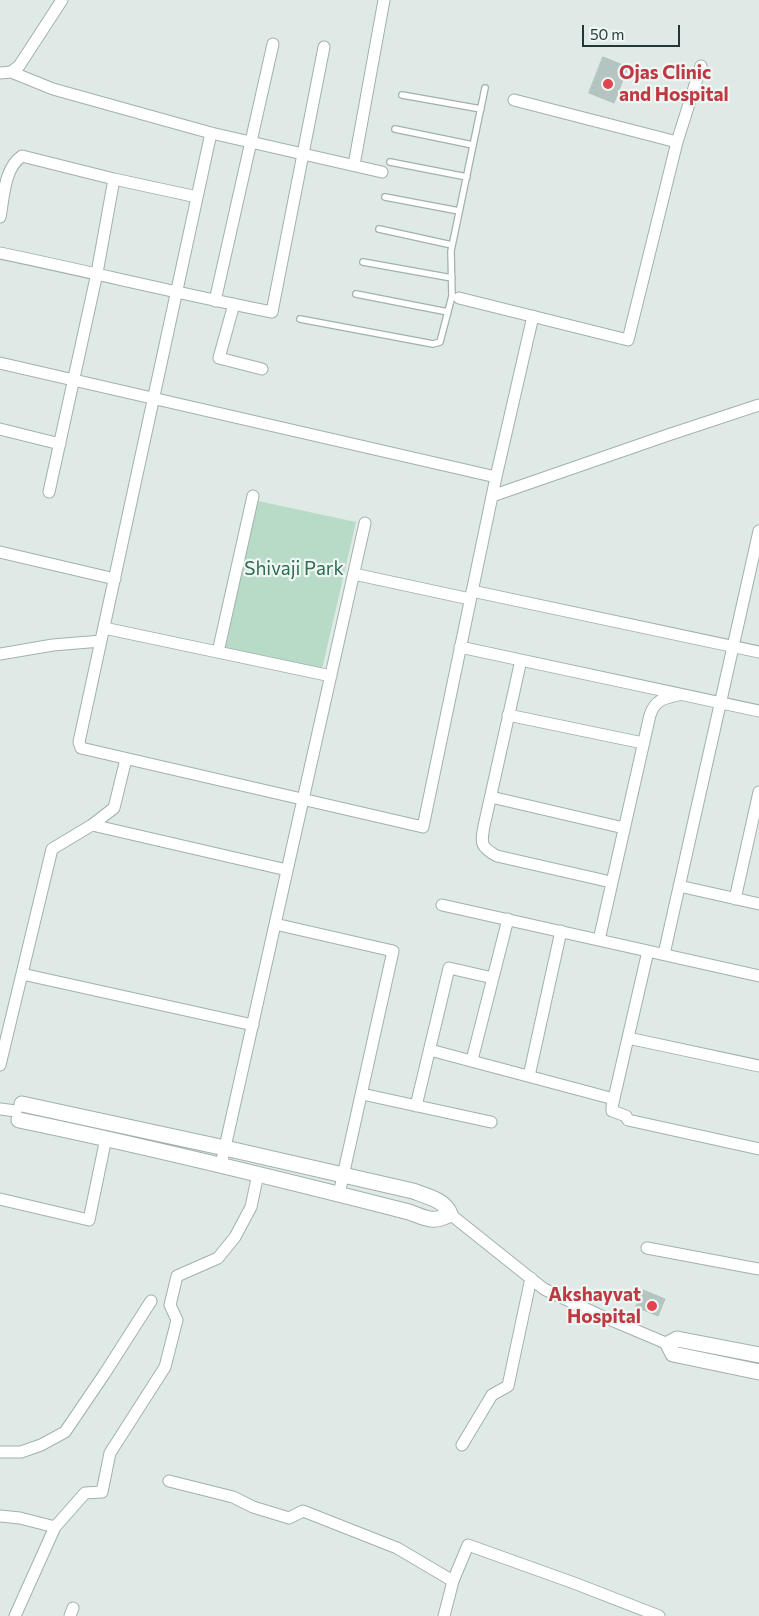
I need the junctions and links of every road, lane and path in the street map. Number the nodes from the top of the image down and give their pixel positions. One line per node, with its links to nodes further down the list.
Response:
1 (62, 0): 6 (street)
2 (384, 0): 18 (street)
3 (273, 44): 13 (street)
4 (324, 47): 16 (street)
5 (701, 66): 14 (street)
6 (5, 73): 12 (street)
7 (485, 88): 10 (lane)
8 (402, 95): 10 (lane)
9 (514, 100): 14 (street)
10 (481, 109): 15 (lane)
11 (395, 129): 15 (lane)
12 (211, 133): 13 (street); 22 (street)
13 (251, 141): 16 (street); 35 (street)
14 (677, 142): 38 (street)
15 (473, 145): 20 (lane)
16 (303, 154): 18 (street); 36 (street)
17 (390, 162): 20 (lane)
18 (354, 165): 19 (street)
19 (382, 172)
20 (467, 177): 24 (lane)
21 (114, 179): 22 (street); 25 (street); 30 (street)
22 (197, 197): 32 (street)
23 (386, 197): 24 (lane)
24 (460, 212): 27 (lane)
25 (0, 217)
26 (379, 229): 27 (lane)
27 (452, 245): 31 (lane)
28 (0, 253): 30 (street)
29 (363, 262): 31 (lane)
30 (97, 273): 32 (street); 42 (street)
31 (452, 278): 34 (lane)
32 (176, 293): 35 (street); 43 (street)
33 (356, 294): 37 (lane)
34 (455, 297): 37 (lane); 38 (street)
35 (215, 300): 36 (street)
36 (234, 304): 41 (street)
37 (448, 312): 39 (lane)
38 (533, 316): 47 (street)
39 (300, 319)
40 (0, 363): 42 (street)
41 (262, 369)
42 (74, 380): 43 (street); 46 (street)
43 (153, 398): 47 (street); 55 (street)
44 (759, 405): 50 (street)
45 (0, 429): 46 (street)
46 (60, 444): 48 (street)
47 (496, 477): 50 (street)
48 (49, 492)
49 (253, 496): 61 (street)
50 (492, 496): 56 (street)
51 (365, 523): 54 (street)
52 (759, 531): 60 (street)
53 (0, 552): 55 (street)
54 (354, 574): 56 (street); 65 (street)
55 (115, 578): 57 (street)
56 (471, 595): 59 (street); 60 (street)
57 (104, 628): 58 (street); 61 (street)
58 (101, 642): 63 (street); 71 (street)
59 (460, 647): 64 (street); 74 (street)
60 (733, 647): 62 (street); 67 (street)
61 (218, 652): 65 (street)
62 (759, 652)
63 (0, 654)
64 (521, 660): 66 (street); 69 (street)
65 (330, 676): 74 (street)
66 (683, 695): 67 (street); 70 (street)
67 (720, 703): 68 (street); 81 (street)
68 (759, 711)
69 (508, 715): 70 (street); 73 (street)
70 (643, 743): 76 (street)
71 (126, 759): 74 (street); 75 (street)
72 (759, 792): 77 (street)
73 (490, 798): 76 (street); 80 (street)
74 (303, 799): 79 (street)
75 (92, 825): 79 (street); 91 (street)
76 (624, 828): 80 (street)
77 (747, 846): 78 (street); 82 (street)
78 (759, 849)
79 (287, 870): 86 (street)
80 (611, 882): 88 (street)
81 (679, 886): 82 (street); 90 (street)
82 (735, 899): 83 (street)
83 (759, 904)
84 (442, 905): 85 (street)
85 (508, 920): 87 (street); 93 (street)
86 (275, 924): 94 (street); 101 (street)
87 (561, 931): 88 (street); 100 (street)
88 (599, 940): 89 (street)
89 (648, 951): 90 (street); 95 (street)
90 (664, 954): 92 (street)
91 (22, 974): 94 (street); 98 (street)
92 (759, 976)
93 (493, 978): 96 (street); 97 (street)
94 (252, 1025): 108 (street)
95 (628, 1038): 99 (street); 102 (street)
96 (430, 1050): 97 (street); 103 (street)
97 (472, 1060): 100 (street)
98 (0, 1065)
99 (759, 1066)
100 (529, 1076): 102 (street)
101 (362, 1094): 103 (street); 112 (street)
102 (614, 1099): 109 (street)
103 (416, 1106): 106 (street)
104 (0, 1109): 105 (street)
105 (19, 1112): 107 (street); 108 (street)
106 (490, 1122)
107 (106, 1138): 110 (street); 114 (street)
108 (225, 1148): 110 (street); 112 (street)
109 (759, 1149)
110 (221, 1165): 111 (street)
111 (258, 1174): 113 (street); 127 (street)
112 (344, 1174): 113 (street); 115 (street)
113 (339, 1194): 115 (street)
114 (0, 1200)
115 (450, 1214): 118 (street)
116 (646, 1248): 117 (street)
117 (759, 1269)
118 (531, 1278): 120 (street); 123 (street)
119 (151, 1301): 124 (street)
120 (668, 1344): 121 (street); 122 (street)
121 (759, 1355)
122 (759, 1372)
123 (462, 1445)
124 (0, 1452)
125 (169, 1481): 128 (street)
126 (0, 1516): 127 (street)
127 (55, 1528): 129 (street)
128 (453, 1581): 130 (street); 131 (street)
129 (15, 1616)
130 (444, 1616)
131 (658, 1616)

